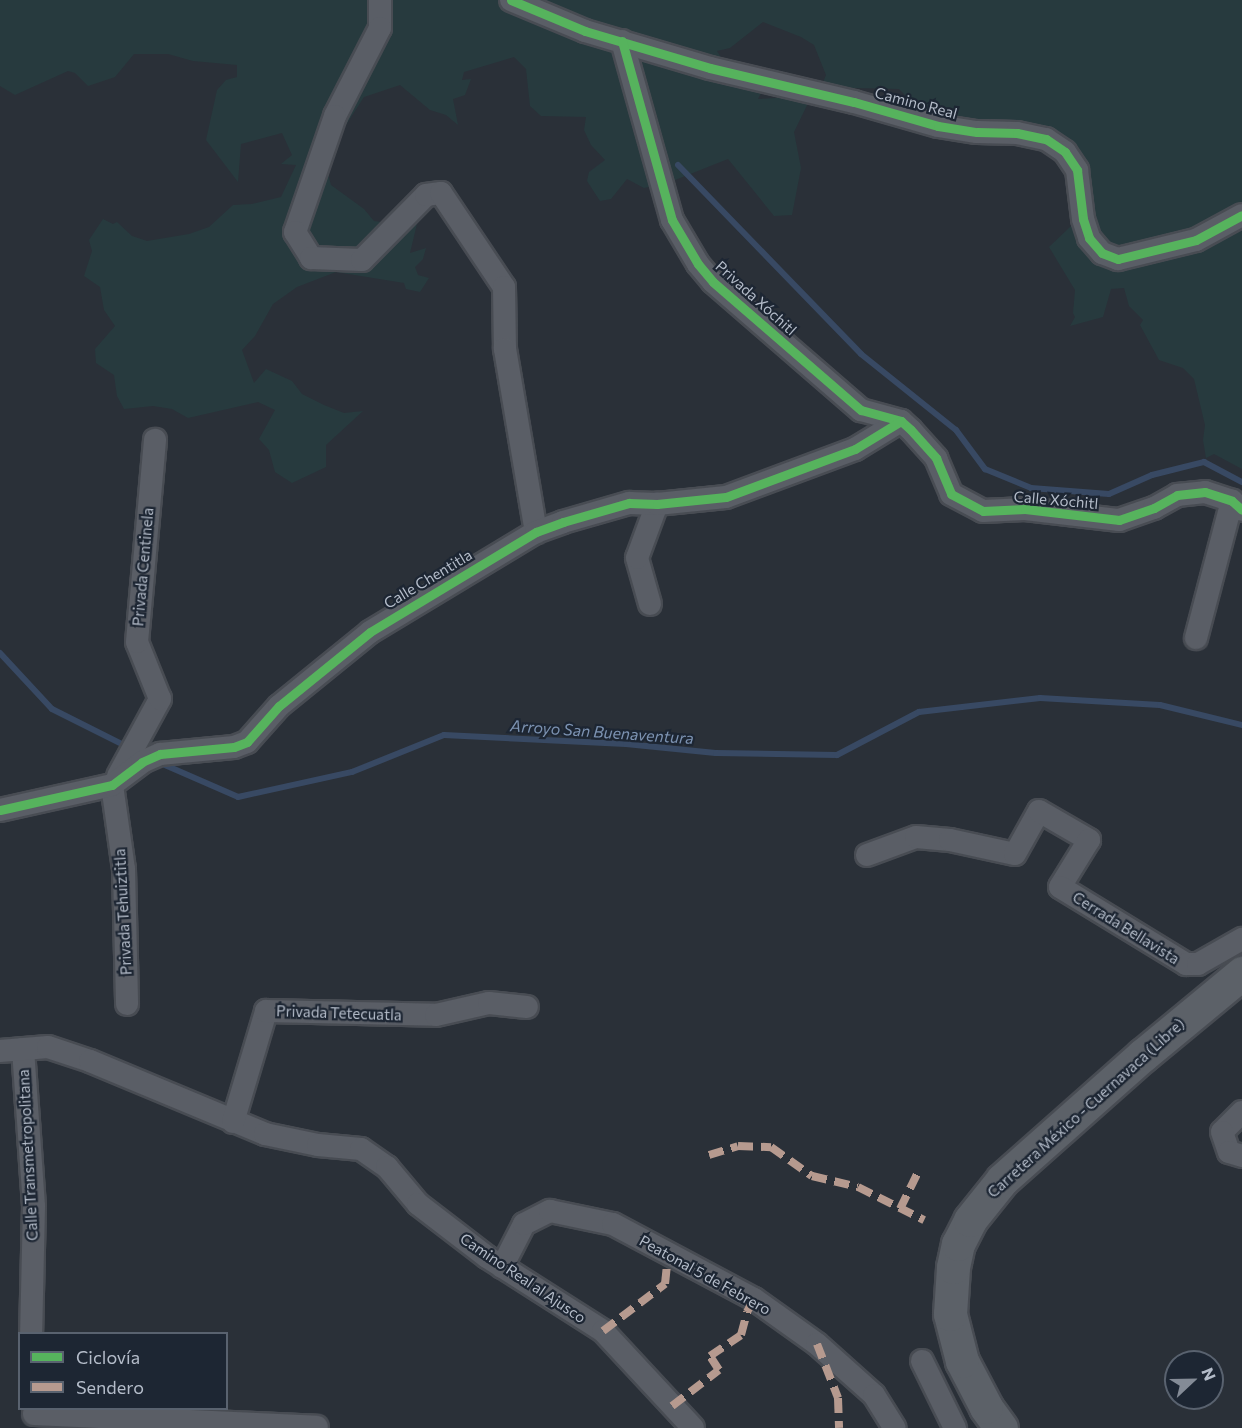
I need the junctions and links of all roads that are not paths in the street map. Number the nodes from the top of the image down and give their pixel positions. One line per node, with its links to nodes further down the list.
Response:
1 (380, 0): 9 (street)
2 (511, 0): 3 (street, Camino Real)
3 (622, 41): 4 (street, Camino Real); 5 (street, Privada Xóchitl)
4 (1242, 214)
5 (901, 422): 7 (street, Calle Chentitla); 8 (street, Calle Xóchitl)
6 (155, 440): 12 (street, Privada Centinela)
7 (657, 504): 9 (street, Calle Chentitla); 10 (street)
8 (1237, 506): 11 (street)
9 (536, 532): 12 (street, Calle Chentitla)
10 (650, 604)
11 (1196, 638)
12 (142, 753): 13 (street, Privada Centinela)
13 (112, 785): 14 (street); 18 (street, Privada Tehuiztitla)
14 (0, 810)
15 (867, 855): 16 (street, Cerrada Bellavista)
16 (1242, 939)
17 (1242, 973): 33 (main road, Carretera México - Cuernavaca (Libre))
18 (127, 1004)
19 (527, 1007): 23 (street, Privada Tetecuatla)
20 (22, 1049): 21 (street, Camino Real al Ajusco); 23 (street, Camino Real al Ajusco); 26 (street, Calle Transmetropolitana)
21 (0, 1051)
22 (1242, 1112): 24 (street)
23 (234, 1122): 25 (street, Camino Real al Ajusco)
24 (1242, 1156)
25 (502, 1268): 30 (street, Camino Real al Ajusco); 31 (street, Peatonal 5 de Febrero)
26 (31, 1332)
27 (922, 1361): 32 (street)
28 (35, 1417): 29 (street)
29 (317, 1427)
30 (693, 1428)
31 (895, 1428)
32 (955, 1428)
33 (1001, 1428)

